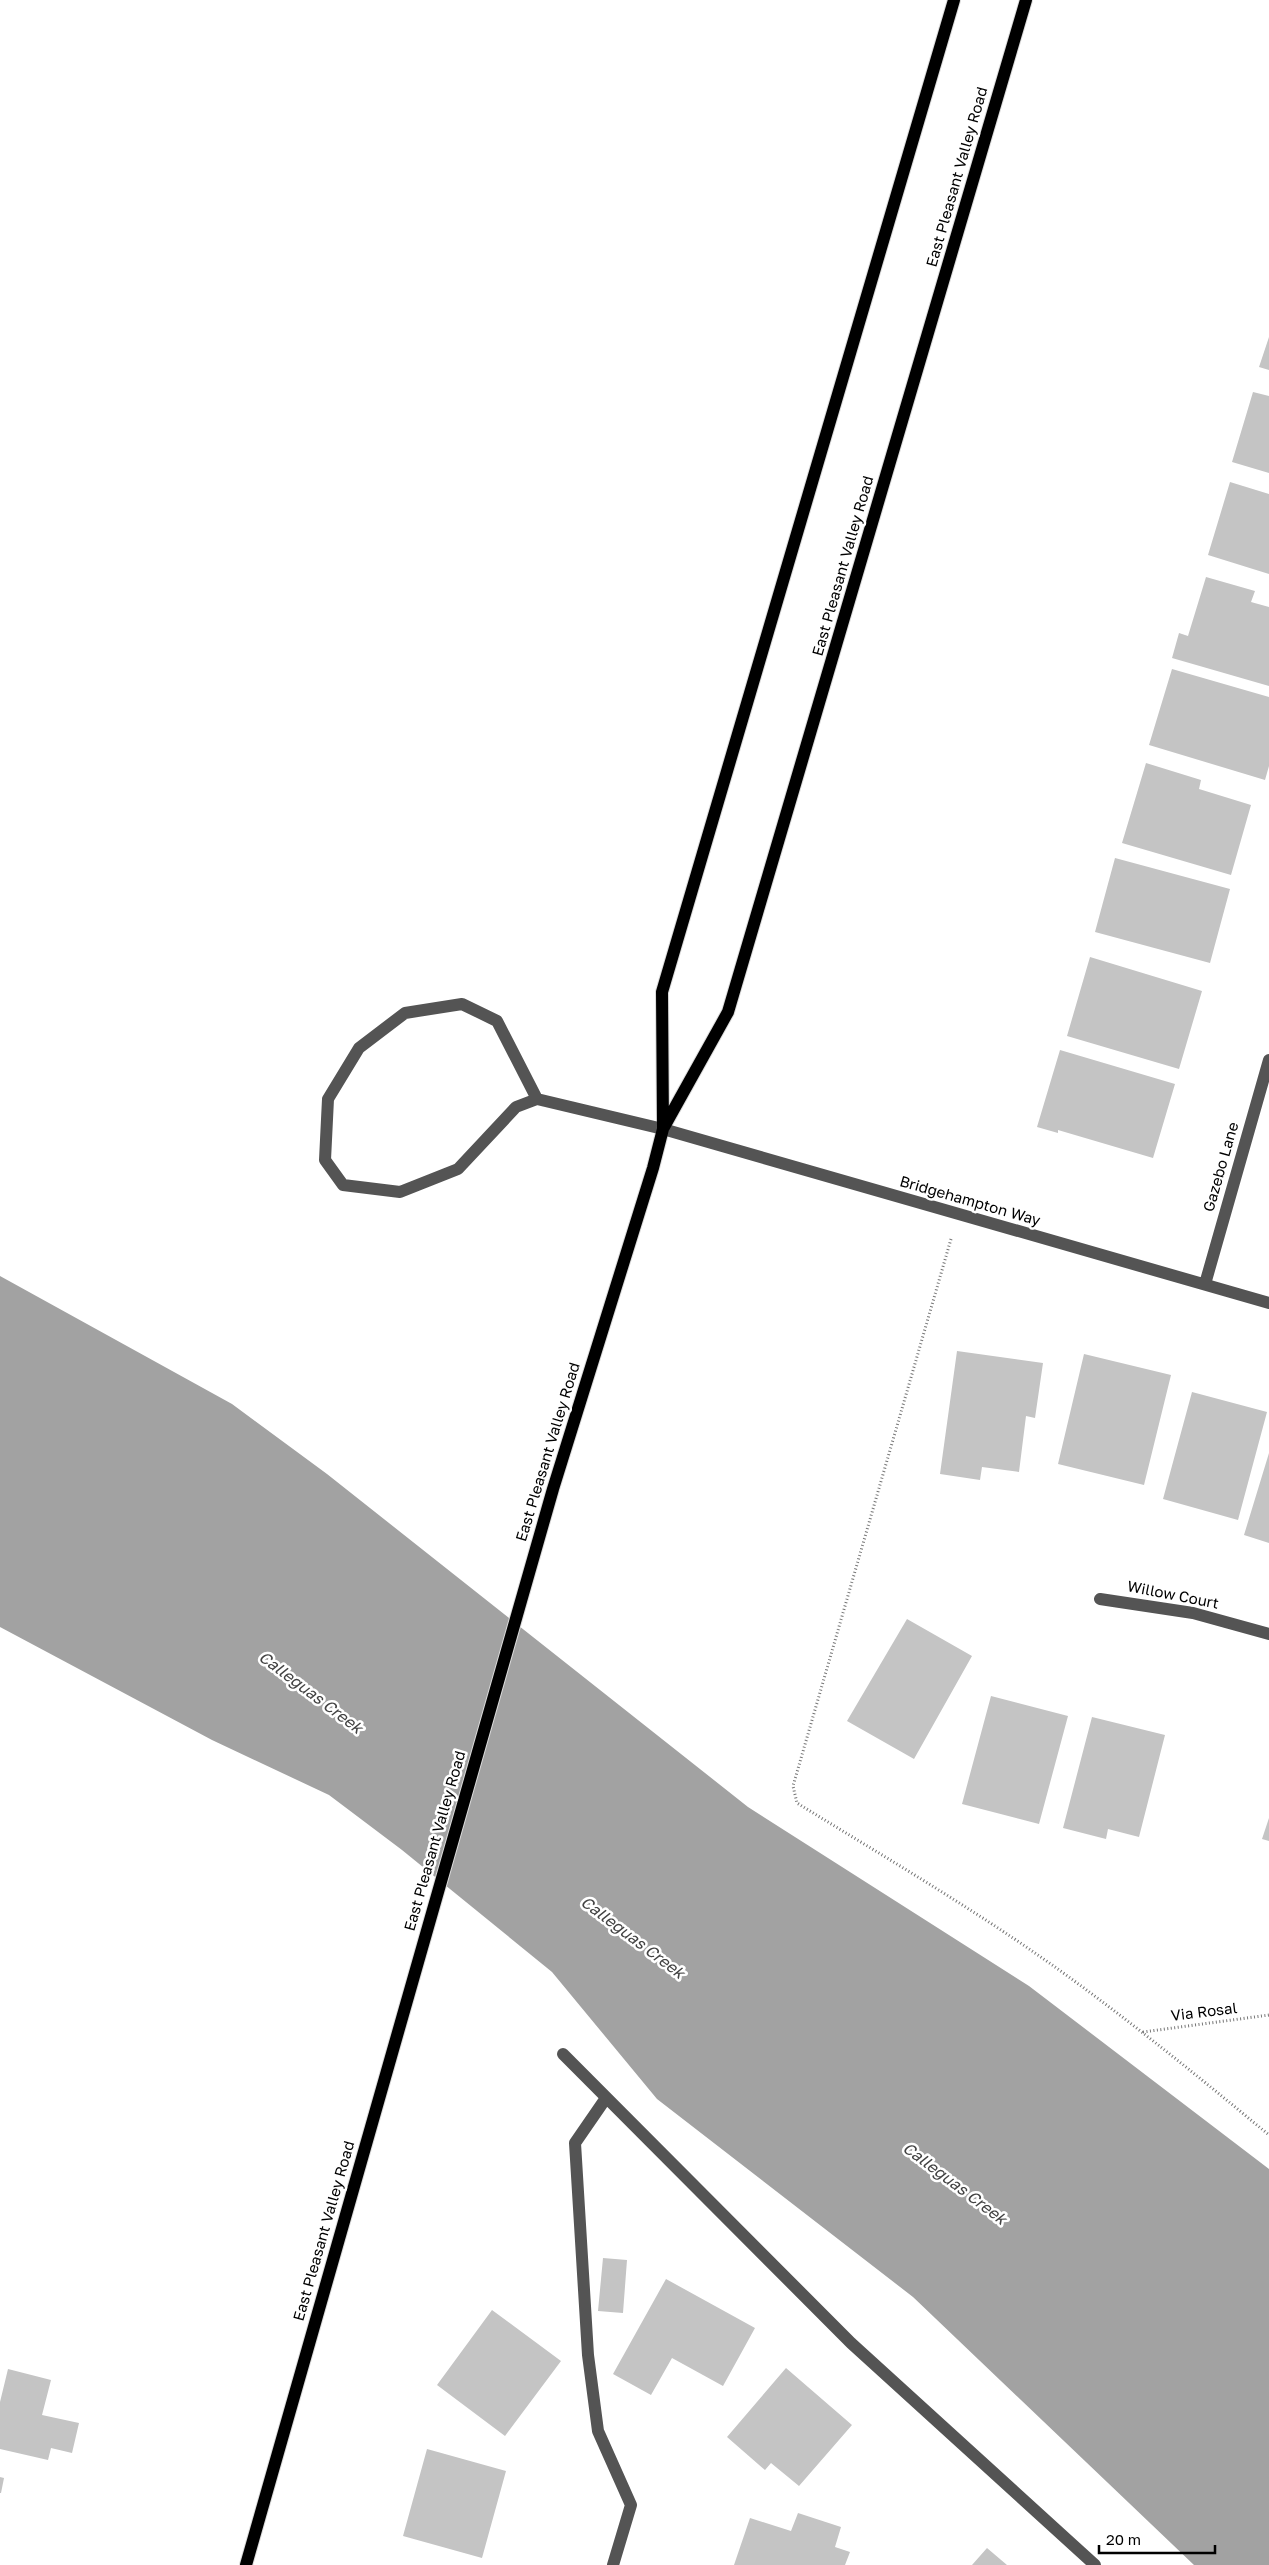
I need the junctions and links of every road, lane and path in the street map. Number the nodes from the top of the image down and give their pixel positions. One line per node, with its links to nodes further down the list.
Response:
1 (954, 0): 5 (main road, East Pleasant Valley Road)
2 (1026, 0): 5 (main road, East Pleasant Valley Road)
3 (1269, 1060): 7 (street, Gazebo Lane)
4 (537, 1099): 4 (street); 5 (street, Bridgehampton Way)
5 (663, 1129): 6 (street, Bridgehampton Way); 16 (main road, East Pleasant Valley Road)
6 (959, 1215): 7 (street, Bridgehampton Way); 12 (path)
7 (1205, 1284): 8 (street, Bridgehampton Way)
8 (1269, 1302)
9 (1100, 1599): 10 (street, Willow Court)
10 (1269, 1634)
11 (1269, 2015): 12 (path, Via Rosal)
12 (1142, 2032): 15 (path)
13 (562, 2054): 14 (street)
14 (606, 2098): 17 (street); 18 (street)
15 (1269, 2135)
16 (246, 2565)
17 (613, 2565)
18 (1095, 2565)

